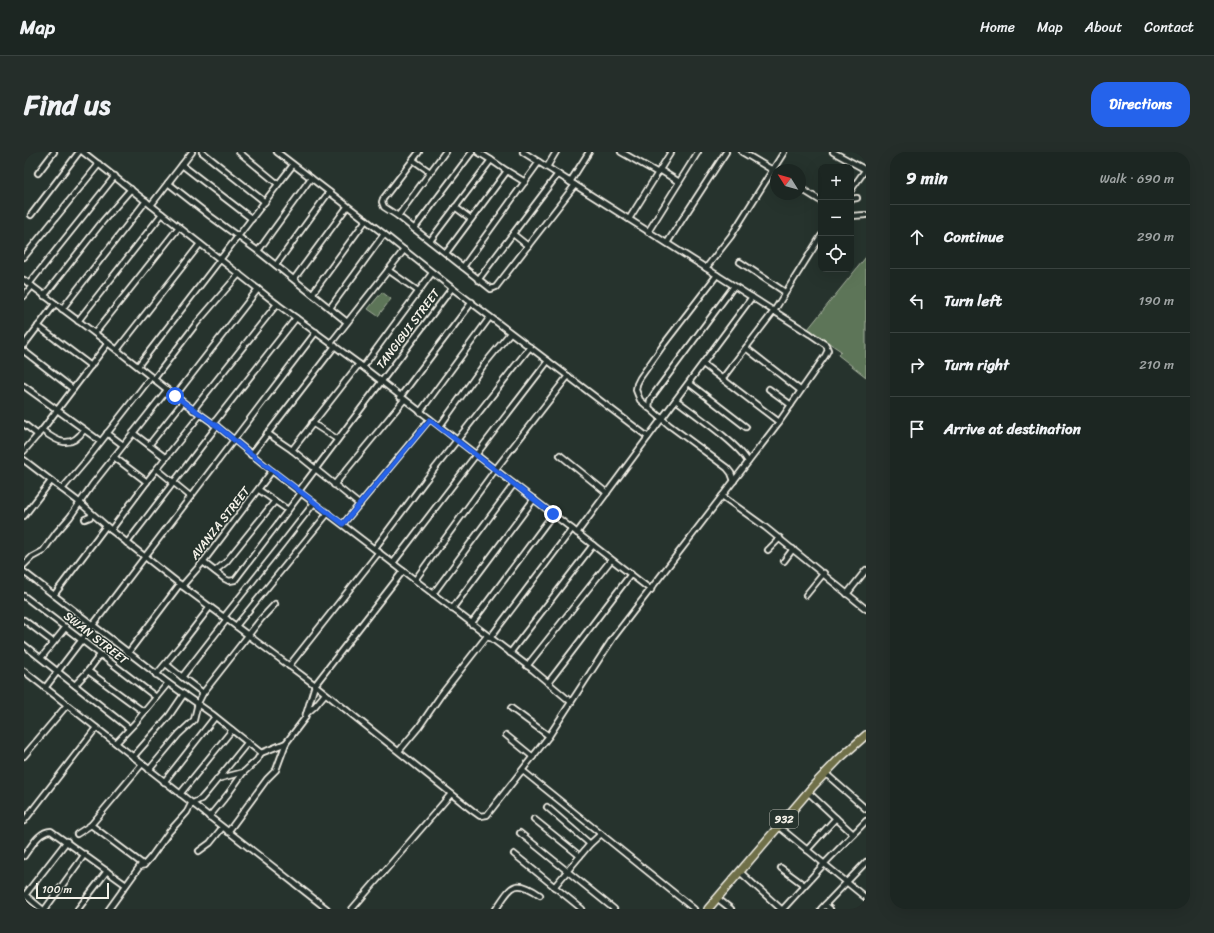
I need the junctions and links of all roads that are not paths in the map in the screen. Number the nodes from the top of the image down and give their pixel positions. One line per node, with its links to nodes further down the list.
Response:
1 (54, 152): 33 (street)
2 (79, 152): 58 (street)
3 (83, 152): 25 (street)
4 (192, 152): 27 (street)
5 (202, 152): 54 (street)
6 (239, 152): 44 (street)
7 (277, 152): 28 (street)
8 (419, 152): 22 (street)
9 (446, 152): 34 (street)
10 (472, 152): 68 (street)
11 (478, 152): 23 (street)
12 (523, 152): 24 (street)
13 (556, 152): 29 (street)
14 (589, 152): 41 (street)
15 (621, 152): 35 (street)
16 (671, 152): 35 (street)
17 (698, 152): 42 (street)
18 (726, 152): 75 (street)
19 (742, 152): 30 (street)
20 (784, 152): 26 (street)
21 (833, 152): 31 (street)
22 (413, 160): 34 (street); 61 (street)
23 (490, 160): 32 (street); 57 (street)
24 (539, 162): 29 (street); 40 (street)
25 (99, 164): 37 (street); 81 (street)
26 (778, 164)
27 (182, 165): 43 (street); 63 (street)
28 (293, 165): 39 (street); 44 (street)
29 (547, 167): 36 (street)
30 (770, 169)
31 (866, 170): 46 (street)
32 (507, 171): 40 (street); 64 (street)
33 (38, 172)
34 (430, 172): 61 (street)
35 (659, 172): 42 (street); 65 (street)
36 (558, 174): 41 (street); 71 (street)
37 (115, 176): 47 (street); 94 (street)
38 (770, 177): 86 (street)
39 (311, 178): 48 (street); 79 (street)
40 (525, 182): 85 (street)
41 (570, 182): 45 (street)
42 (678, 182): 69 (street)
43 (168, 183): 55 (street); 72 (street)
44 (278, 184): 54 (street)
45 (575, 185): 65 (street); 77 (street)
46 (854, 186)
47 (131, 189): 53 (street); 102 (street)
48 (329, 192): 56 (street); 84 (street)
49 (806, 192): 52 (street)
50 (854, 198): 51 (street)
51 (857, 198)
52 (819, 200)
53 (146, 201): 55 (street); 108 (street)
54 (265, 202): 63 (street)
55 (151, 205): 59 (street)
56 (347, 207): 66 (street); 91 (street)
57 (455, 208): 64 (street); 73 (street)
58 (31, 214)
59 (162, 214): 67 (street); 112 (street)
60 (866, 215): 62 (street)
61 (398, 216): 68 (street)
62 (854, 216)
63 (252, 219): 72 (street)
64 (471, 219): 80 (street)
65 (628, 219): 69 (street)
66 (366, 220): 70 (street); 100 (street)
67 (179, 227): 76 (street); 116 (street)
68 (414, 229): 73 (street)
69 (648, 232): 75 (street)
70 (384, 234): 78 (street); 107 (street)
71 (513, 234): 77 (street); 93 (street)
72 (238, 236): 79 (street); 82 (street)
73 (430, 241): 80 (street)
74 (818, 241): 99 (street)
75 (666, 243): 86 (street)
76 (200, 244): 82 (street); 124 (street)
77 (528, 246): 93 (street)
78 (404, 250): 87 (street); 88 (street)
79 (258, 251): 84 (street)
80 (446, 253): 85 (street)
81 (24, 257)
82 (220, 258): 89 (street); 129 (street)
83 (740, 262): 99 (street)
84 (276, 265): 91 (street)
85 (463, 267): 93 (street)
86 (706, 268): 90 (street)
87 (388, 270): 98 (street); 113 (street)
88 (432, 272): 97 (street); 98 (street)
89 (239, 274): 96 (street); 132 (street)
90 (717, 275): 95 (street); 147 (street)
91 (294, 279): 100 (street)
92 (24, 280): 94 (street)
93 (478, 280)
94 (30, 285): 101 (street); 102 (street)
95 (734, 286): 103 (street); 147 (street)
96 (258, 288): 106 (street); 141 (street)
97 (452, 288): 104 (street); 134 (street, TANGIGUI STREET)
98 (418, 292): 130 (street)
99 (785, 292): 109 (street)
100 (312, 294): 107 (street)
101 (24, 296)
102 (44, 296): 105 (street)
103 (752, 297): 109 (street); 127 (street)
104 (472, 302): 110 (street); 142 (street)
105 (55, 304): 108 (street); 114 (street)
106 (277, 304): 111 (street); 149 (street)
107 (330, 308): 113 (street)
108 (62, 310): 112 (street)
109 (774, 311): 123 (street); 140 (street)
110 (490, 317): 117 (street); 150 (street)
111 (296, 318): 115 (street); 157 (street)
112 (78, 321): 116 (street)
113 (348, 322): 118 (street)
114 (38, 326): 120 (street); 128 (street)
115 (316, 332): 118 (street); 168 (street)
116 (95, 333): 119 (street)
117 (510, 333): 122 (street); 158 (street)
118 (331, 343): 121 (street)
119 (108, 344): 124 (street); 128 (street)
120 (24, 345)
121 (335, 346): 130 (street); 164 (street)
122 (530, 348): 126 (street); 169 (street)
123 (746, 348): 133 (street); 140 (street)
124 (117, 350): 129 (street)
125 (24, 351): 137 (street)
126 (548, 361): 131 (street); 178 (street)
127 (703, 364): 133 (street); 135 (street)
128 (91, 366): 137 (street)
129 (138, 366): 132 (street)
130 (361, 366): 134 (street); 155 (street)
131 (568, 376): 166 (street); 184 (street)
132 (153, 378): 139 (street); 162 (street)
133 (722, 379): 154 (street)
134 (381, 383): 142 (street); 167 (street, TANGIGUI STREET)
135 (689, 383): 144 (street); 159 (street)
136 (24, 386): 148 (street)
137 (73, 389): 148 (street)
138 (769, 389): 146 (street)
139 (167, 390): 141 (street); 163 (street)
140 (800, 390): 146 (street)
141 (175, 396): 145 (street)
142 (400, 397): 143 (street)
143 (404, 400): 150 (street); 191 (street)
144 (676, 400): 152 (street); 181 (street)
145 (183, 402): 149 (street); 172 (street)
146 (791, 405): 154 (street)
147 (649, 408): 152 (street)
148 (57, 410): 160 (street); 161 (street)
149 (193, 410): 151 (street)
150 (420, 412): 153 (street)
151 (200, 415): 157 (street); 179 (street)
152 (662, 418): 166 (street); 187 (street)
153 (430, 420): 158 (street); 202 (street)
154 (779, 422): 181 (street)
155 (312, 423): 167 (street); 173 (street)
156 (24, 424): 165 (street)
157 (215, 425): 168 (street); 189 (street)
158 (440, 426): 169 (street)
159 (746, 427)
160 (42, 430): 161 (street); 165 (street)
161 (84, 430): 170 (street)
162 (107, 433): 170 (street); 171 (street)
163 (133, 433): 171 (street); 172 (street)
164 (267, 433): 173 (street); 175 (street)
165 (38, 435): 174 (street)
166 (648, 437): 195 (street)
167 (337, 439): 183 (street, TANGIGUI STREET)
168 (234, 440): 175 (street); 196 (street)
169 (457, 440): 178 (street); 218 (street)
170 (100, 441): 192 (street)
171 (123, 445): 177 (street)
172 (149, 445): 179 (street)
173 (292, 450): 183 (street)
174 (24, 452)
175 (251, 454): 185 (street)
176 (560, 455): 195 (street)
177 (114, 456): 188 (street); 200 (street)
178 (476, 456): 184 (street); 224 (street)
179 (166, 458): 182 (street)
180 (24, 460): 186 (street)
181 (748, 462): 187 (street)
182 (157, 469): 188 (street); 189 (street)
183 (315, 469): 191 (street); 194 (street, TANGIGUI STREET)
184 (495, 470): 190 (street); 232 (street)
185 (272, 471): 193 (street, AVANZA STREET); 194 (street)
186 (51, 481): 192 (street); 207 (street)
187 (734, 481): 197 (street)
188 (147, 482): 212 (street)
189 (172, 482): 196 (street); 215 (street)
190 (514, 484): 198 (street); 235 (street)
191 (334, 485): 202 (street)
192 (62, 490): 200 (street)
193 (258, 490): 199 (street); 223 (street, AVANZA STREET)
194 (300, 492): 201 (street); 203 (street, TANGIGUI STREET)
195 (607, 493): 213 (street)
196 (190, 496): 220 (street)
197 (722, 496): 214 (street); 234 (street)
198 (534, 499): 206 (street); 242 (street)
199 (275, 501): 203 (street); 227 (street)
200 (79, 502): 205 (street); 225 (street)
201 (314, 503): 204 (street); 244 (street)
202 (360, 505): 209 (street)
203 (288, 510): 227 (street, TANGIGUI STREET)
204 (328, 513): 209 (street); 248 (street)
205 (92, 514): 208 (street); 210 (street)
206 (553, 514): 211 (street); 246 (street)
207 (24, 516)
208 (85, 519)
209 (343, 524): 218 (street)
210 (106, 526): 212 (street); 237 (street)
211 (572, 529): 213 (street); 251 (street)
212 (111, 530): 215 (street)
213 (577, 533): 216 (street)
214 (780, 538): 217 (street); 219 (street)
215 (127, 543): 220 (street)
216 (592, 545): 221 (street); 256 (street)
217 (793, 549): 222 (street); 230 (street)
218 (377, 550): 224 (street); 260 (street)
219 (768, 550)
220 (145, 557): 233 (street); 247 (street)
221 (611, 560): 231 (street); 261 (street)
222 (784, 561)
223 (203, 562): 227 (street, TANGIGUI STREET); 233 (street, AVANZA STREET)
224 (393, 563): 228 (street)
225 (24, 565)
226 (866, 570): 236 (street)
227 (215, 571)
228 (403, 571): 232 (street); 270 (street)
229 (24, 572): 237 (street)
230 (824, 573): 236 (street); 238 (street)
231 (630, 574): 234 (street); 268 (street)
232 (415, 580): 235 (street)
233 (181, 585): 241 (street); 255 (street, AVANZA STREET)
234 (651, 590): 276 (street)
235 (433, 594): 242 (street)
236 (848, 594): 243 (street)
237 (54, 595): 247 (street)
238 (806, 595)
239 (24, 596): 249 (street, SWAN STREET)
240 (275, 604): 250 (street)
241 (210, 607): 244 (street); 259 (street)
242 (452, 609): 246 (street)
243 (866, 609)
244 (225, 618): 248 (street); 266 (street)
245 (24, 620): 253 (street)
246 (471, 624): 251 (street)
247 (93, 626): 252 (street); 255 (street)
248 (236, 626): 250 (street)
249 (66, 627): 252 (street, SWAN STREET); 253 (street)
250 (248, 634): 260 (street); 272 (street)
251 (488, 637): 256 (street); 292 (street)
252 (81, 640): 257 (street, SWAN STREET); 263 (street)
253 (53, 642): 258 (street)
254 (24, 645): 258 (street)
255 (128, 652): 265 (street)
256 (510, 653): 261 (street)
257 (100, 655): 264 (street); 275 (street, SWAN STREET)
258 (41, 658): 263 (street)
259 (166, 664): 265 (street); 266 (street)
260 (289, 666): 270 (street)
261 (527, 666): 268 (street)
262 (24, 671): 271 (street)
263 (57, 671): 269 (street); 271 (street)
264 (88, 671): 269 (street); 280 (street)
265 (156, 675): 267 (street)
266 (182, 677): 272 (street)
267 (168, 683): 273 (street); 275 (street)
268 (548, 683): 276 (street)
269 (75, 685): 284 (street)
270 (315, 685): 274 (street); 281 (street)
271 (45, 688): 278 (street)
272 (203, 693): 277 (street)
273 (184, 694): 277 (street); 295 (street)
274 (325, 694): 281 (street); 292 (street)
275 (156, 697): 280 (street)
276 (571, 702): 288 (street)
277 (198, 703): 282 (street); 298 (street)
278 (67, 705): 283 (street); 294 (street)
279 (511, 708): 288 (street)
280 (144, 712): 284 (street)
281 (306, 714): 291 (street)
282 (216, 717): 285 (street); 303 (street)
283 (96, 728): 290 (street); 313 (street)
284 (130, 728): 290 (street)
285 (232, 730): 289 (street); 305 (street)
286 (506, 735): 296 (street)
287 (866, 735): 301 (main road, 932)
288 (549, 736): 296 (street)
289 (248, 742): 293 (street); 302 (street)
290 (116, 743): 295 (street)
291 (286, 743): 293 (street); 318 (street)
292 (399, 751): 306 (street)
293 (261, 753): 300 (street)
294 (24, 756)
295 (133, 757): 297 (street)
296 (533, 757): 299 (street)
297 (142, 764): 298 (street); 315 (street)
298 (149, 770): 303 (street)
299 (523, 771): 306 (street); 321 (street)
300 (244, 772): 302 (street); 310 (street)
301 (825, 773): 304 (main road, 932); 309 (street)
302 (217, 779): 307 (street)
303 (164, 782): 305 (street)
304 (808, 792): 311 (street); 316 (main road, 932)
305 (180, 794): 307 (street)
306 (451, 794): 351 (street)
307 (191, 804): 310 (street); 333 (street)
308 (546, 806): 324 (street)
309 (866, 809)
310 (209, 817): 317 (street)
311 (836, 818): 322 (street); 325 (street)
312 (534, 819): 330 (street)
313 (24, 821)
314 (866, 821): 322 (street)
315 (91, 825): 320 (street); 333 (street)
316 (778, 826): 325 (street); 337 (main road, 932)
317 (222, 828): 318 (street); 326 (street)
318 (228, 832): 350 (street)
319 (520, 833): 336 (street)
320 (78, 834)
321 (601, 834): 324 (street); 355 (street)
322 (853, 834): 332 (street)
323 (67, 841): 327 (street); 329 (street); 342 (street)
324 (590, 844): 330 (street)
325 (807, 850): 332 (street)
326 (198, 851)
327 (85, 854): 335 (street); 347 (street)
328 (514, 854): 341 (street)
329 (24, 856)
330 (580, 856): 336 (street)
331 (866, 863): 338 (street)
332 (824, 864): 338 (street); 340 (street)
333 (144, 865): 339 (street)
334 (781, 868): 340 (street)
335 (107, 871): 339 (street); 348 (street)
336 (567, 872): 341 (street); 354 (street)
337 (740, 872): 344 (main road, 932); 358 (street)
338 (846, 883): 345 (street); 346 (street)
339 (126, 885): 349 (street)
340 (804, 885): 358 (street)
341 (554, 887): 353 (street)
342 (25, 894): 347 (street)
343 (540, 895): 352 (street)
344 (718, 898): 356 (main road, 932); 357 (street)
345 (866, 898)
346 (823, 907): 359 (street)
347 (43, 909)
348 (78, 909)
349 (109, 909)
350 (327, 909)
351 (352, 909)
352 (496, 909)
353 (582, 909)
354 (614, 909)
355 (694, 909)
356 (708, 909)
357 (731, 909)
358 (782, 909)
359 (830, 909)

